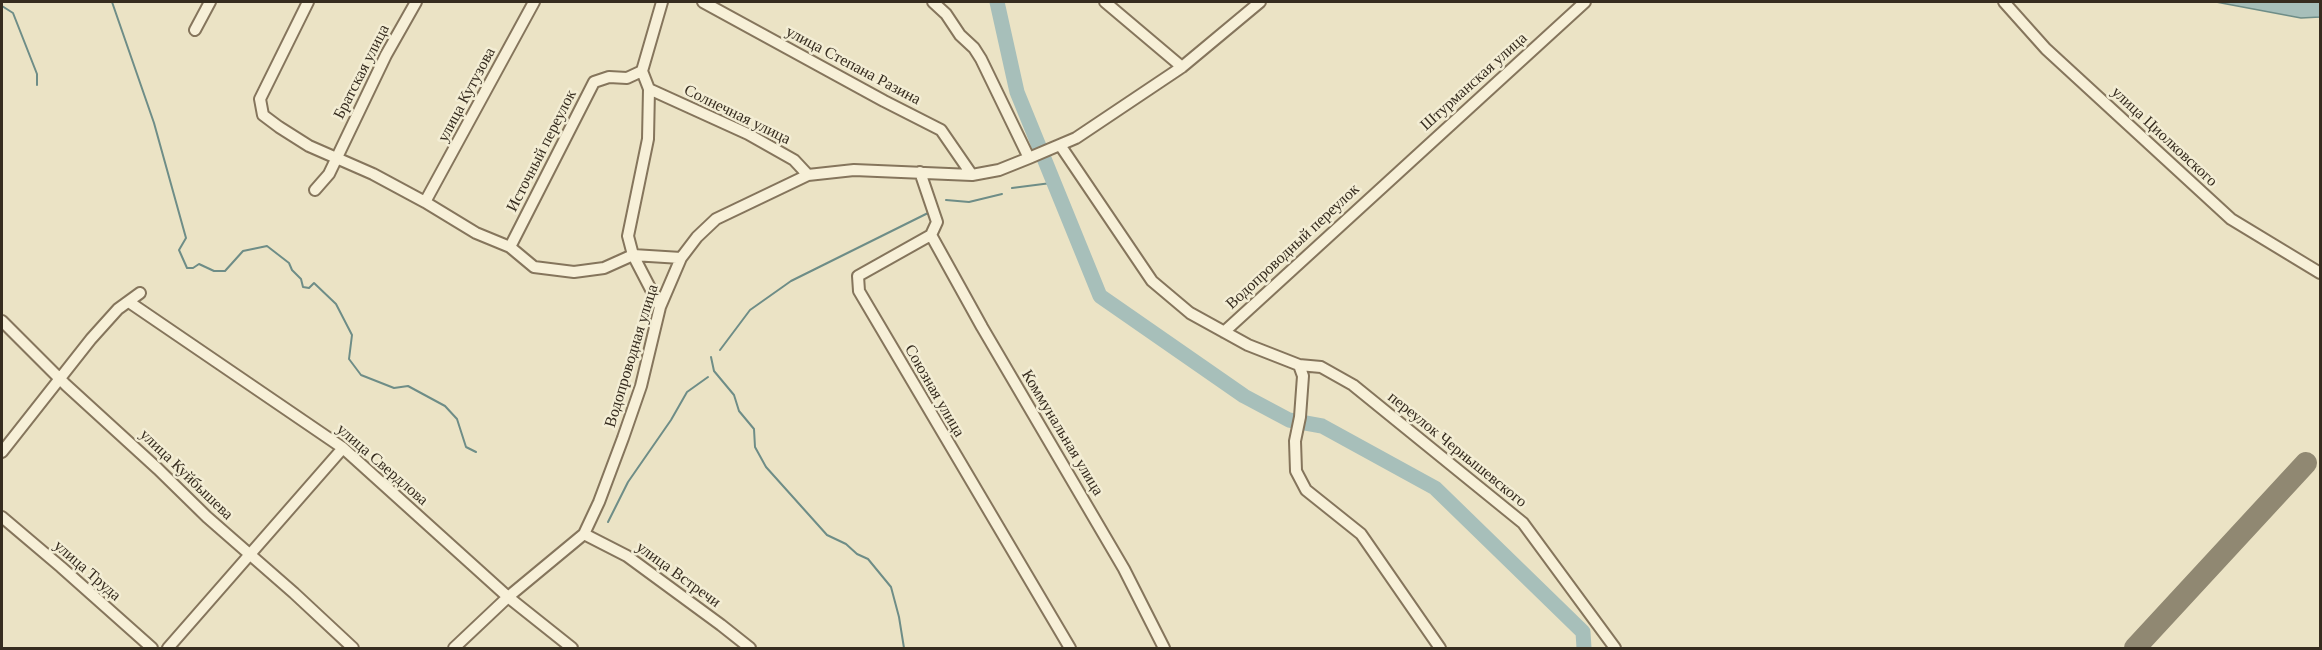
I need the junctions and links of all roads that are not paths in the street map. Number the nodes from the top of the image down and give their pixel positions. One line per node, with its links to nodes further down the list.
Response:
1 (210, 2): 12 (street)
2 (308, 2): 17 (street)
3 (416, 2): 17 (street, Братская улица)
4 (534, 2): 24 (street, улица Кутузова)
5 (662, 2): 14 (street)
6 (703, 2): 20 (street, улица Степана Разина)
7 (933, 2): 18 (street)
8 (1105, 2): 13 (street)
9 (1260, 2): 13 (street)
10 (1585, 2): 22 (street, Штурманская улица)
11 (2004, 2): 29 (street, улица Циолковского)
12 (195, 30)
13 (1182, 67): 16 (street, Водопроводная улица)
14 (642, 71): 15 (street); 26 (street, Источный переулок)
15 (649, 89): 21 (street, Солнечная улица); 27 (street)
16 (1060, 145): 18 (street, Водопроводная улица); 34 (street, переулок Чернышевского)
17 (337, 158): 23 (street, Братская улица); 24 (street)
18 (1029, 158): 20 (street, Водопроводная улица)
19 (920, 172): 20 (street, Водопроводная улица); 21 (street, Водопроводная улица); 25 (street)
20 (972, 175)
21 (808, 176): 28 (street, Водопроводная улица)
22 (1383, 185): 34 (street, Водопроводный переулок)
23 (315, 190)
24 (425, 202): 26 (street)
25 (931, 235): 49 (street, Союзная улица); 50 (street, Коммунальная улица)
26 (510, 247): 27 (street)
27 (633, 255): 28 (street); 32 (street)
28 (681, 258): 32 (street, Водопроводная улица)
29 (2320, 273)
30 (140, 293): 31 (street)
31 (129, 302): 36 (street); 37 (street, улица Свердлова)
32 (660, 307): 40 (street, Водопроводная улица)
33 (2, 321): 36 (street, улица Куйбышева)
34 (1224, 332): 35 (street, переулок Чернышевского)
35 (1299, 365): 51 (street); 52 (street, переулок Чернышевского)
36 (59, 378): 38 (street); 41 (street, улица Куйбышева)
37 (343, 448): 41 (street); 42 (street, улица Свердлова)
38 (2, 452)
39 (2, 517): 43 (street, улица Труда)
40 (584, 534): 42 (street, Водопроводная улица); 48 (street, улица Встречи)
41 (250, 554): 44 (street); 45 (street, улица Куйбышева)
42 (508, 597): 46 (street, Водопроводная улица); 47 (street, улица Свердлова)
43 (152, 648)
44 (168, 648)
45 (352, 648)
46 (454, 648)
47 (572, 648)
48 (750, 648)
49 (1070, 648)
50 (1164, 648)
51 (1440, 648)
52 (1615, 648)

